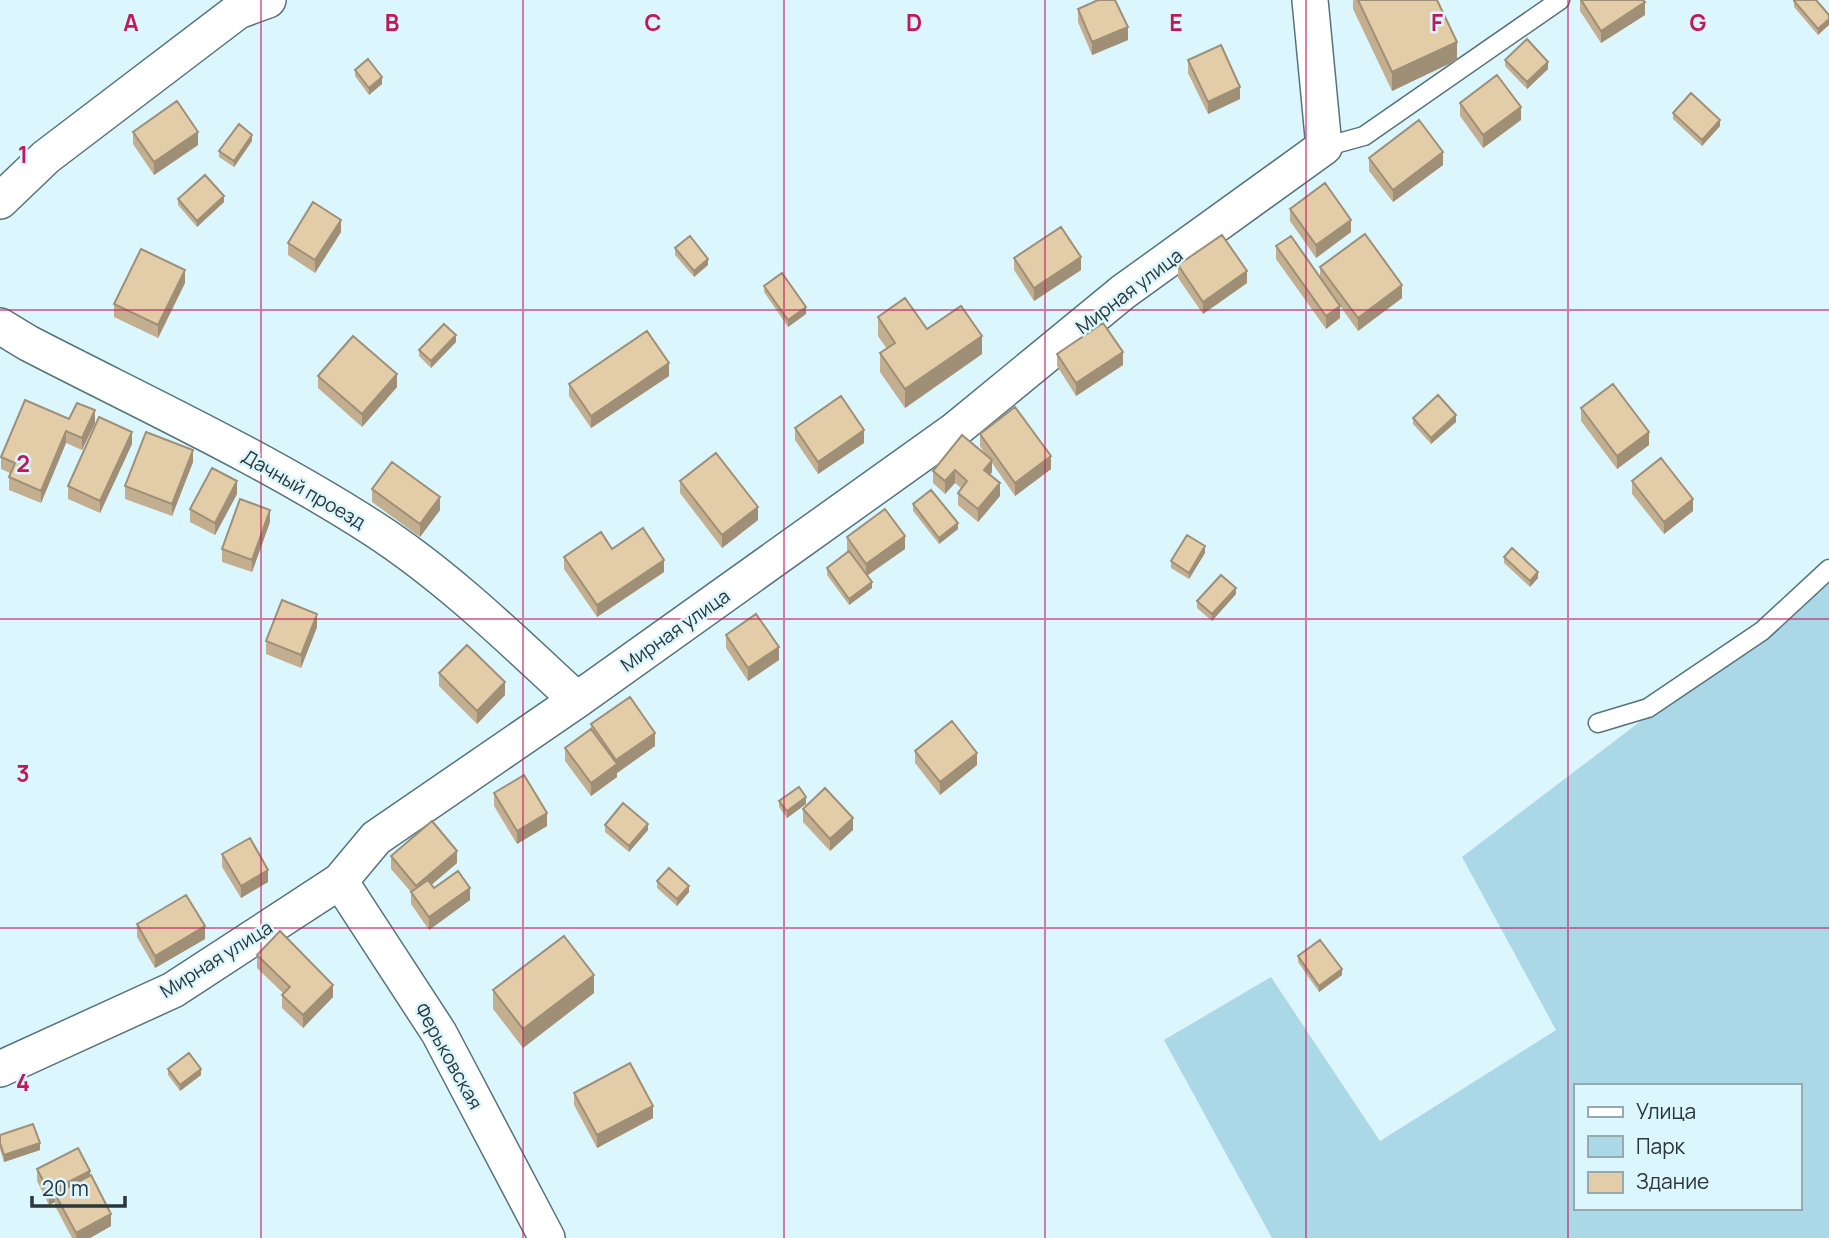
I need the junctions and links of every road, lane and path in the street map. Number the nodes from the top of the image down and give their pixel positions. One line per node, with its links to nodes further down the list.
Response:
1 (268, 0): 5 (street)
2 (1310, 0): 4 (street)
3 (1560, 0): 4 (lane)
4 (1324, 147): 8 (street, Мирная улица)
5 (0, 201)
6 (0, 326): 8 (street, Дачный проезд)
7 (1829, 569): 9 (lane)
8 (576, 700): 10 (street, Мирная улица)
9 (1598, 723)
10 (340, 881): 11 (street, Мирная улица); 12 (street, Ферьковская)
11 (0, 1069)
12 (547, 1238)

